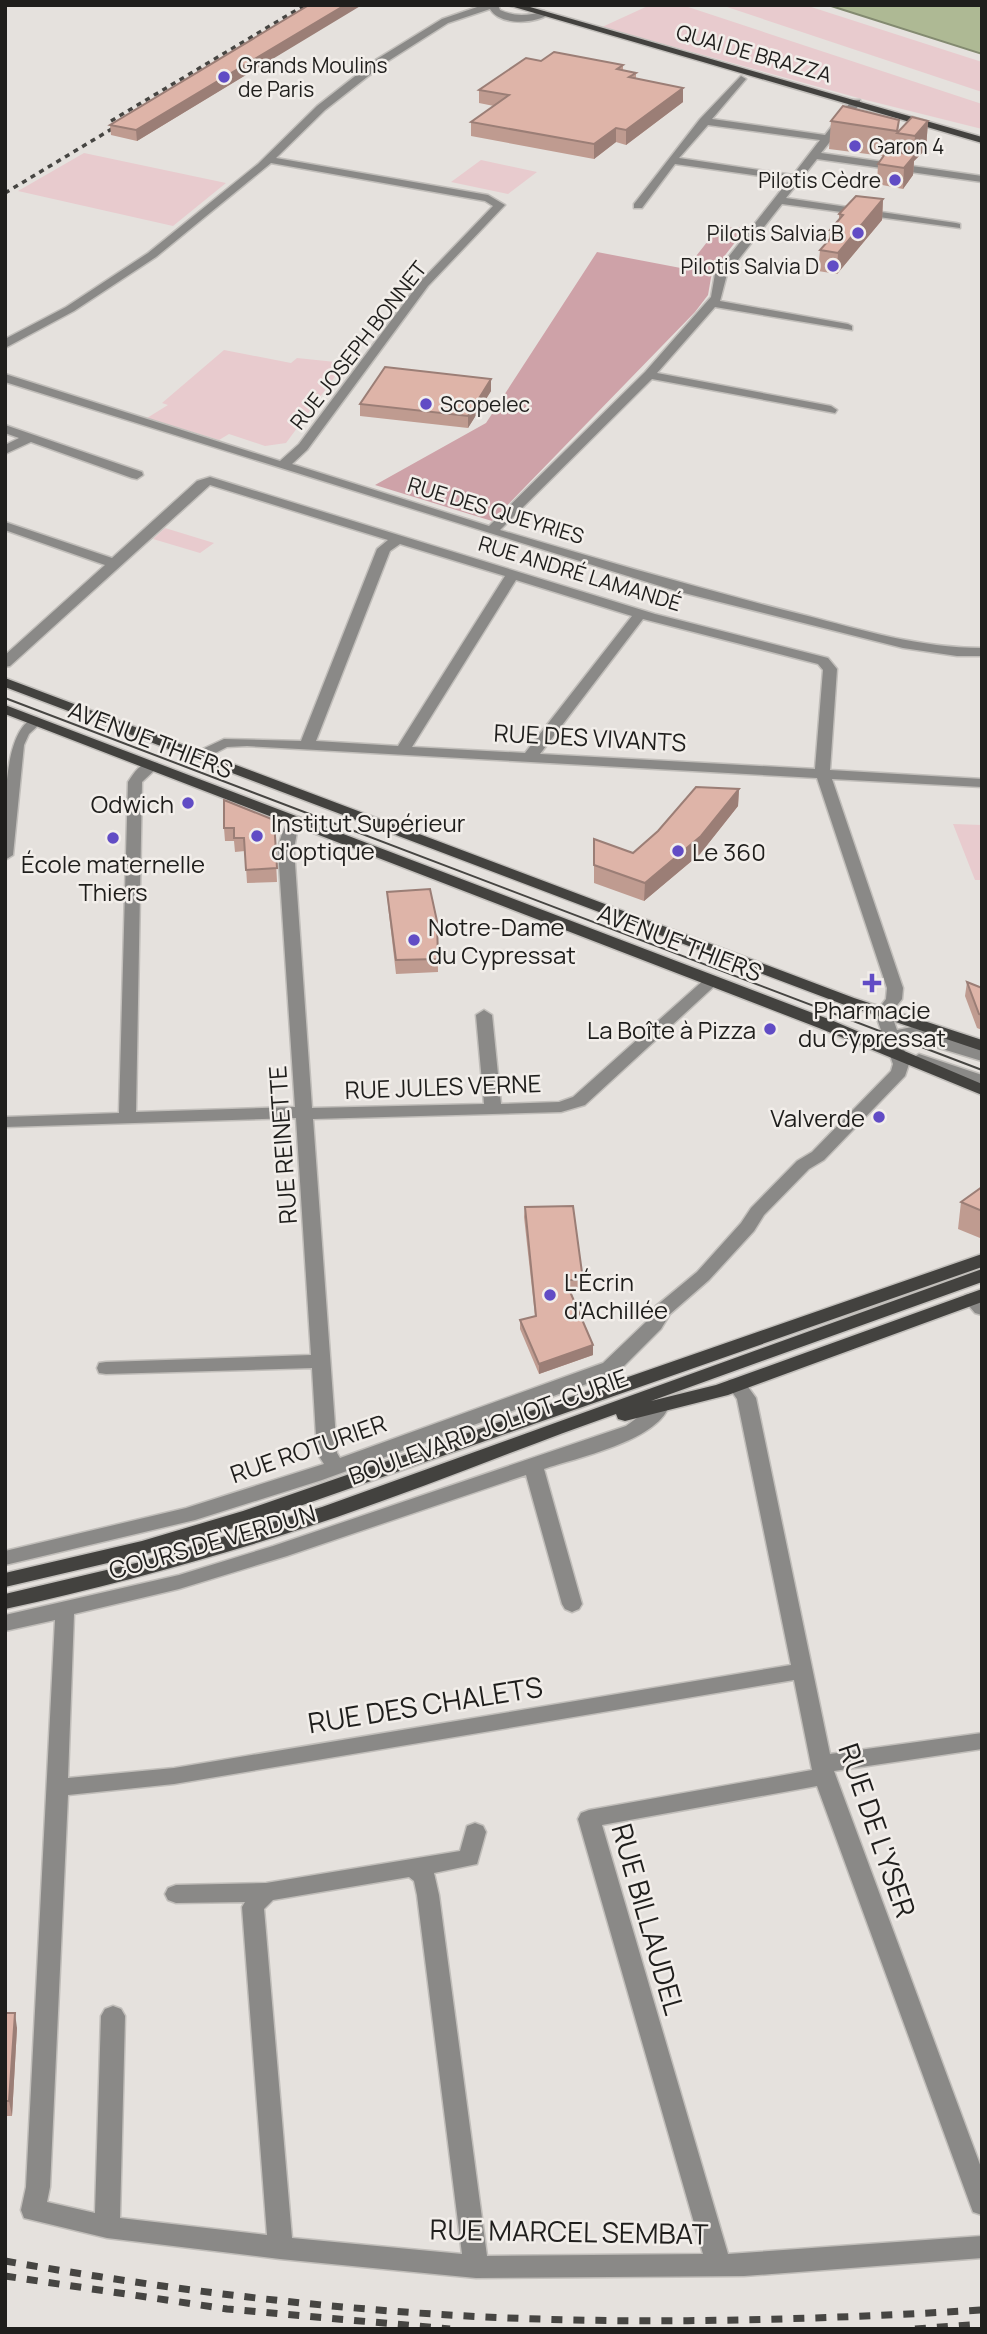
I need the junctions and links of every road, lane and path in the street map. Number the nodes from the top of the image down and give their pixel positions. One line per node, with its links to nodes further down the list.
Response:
1 (512, 5): 3 (main road, QUAI DE BRAZZA)
2 (496, 10): 3 (street, QUAI DE BRAZZA); 10 (street, QUAI DE BRAZZA)
3 (544, 14): 5 (main road, QUAI DE BRAZZA)
4 (741, 79): 6 (street)
5 (856, 102): 7 (street); 8 (main road, QUAI DE BRAZZA)
6 (704, 121): 7 (street); 11 (street)
7 (826, 138): 9 (street)
8 (982, 138)
9 (813, 155): 12 (street); 13 (street)
10 (268, 160): 19 (street, QUAI DE BRAZZA); 26 (street, RUE JOSEPH BONNET)
11 (672, 160): 12 (street); 15 (street)
12 (795, 178): 14 (street)
13 (982, 178)
14 (778, 200): 16 (street); 17 (street)
15 (638, 206)
16 (956, 226)
17 (712, 303): 18 (street); 20 (street)
18 (848, 328)
19 (5, 344)
20 (649, 375): 22 (street); 29 (street)
21 (5, 378): 26 (street, RUE DES QUEYRIES)
22 (831, 410)
23 (5, 429): 24 (street)
24 (30, 438): 25 (street); 27 (street)
25 (5, 450)
26 (282, 466): 29 (street, RUE DES QUEYRIES)
27 (137, 475)
28 (5, 526): 31 (street)
29 (491, 531): 34 (street, RUE DES QUEYRIES)
30 (397, 540): 31 (street, RUE ANDRÉ LAMANDÉ); 32 (street, RUE ANDRÉ LAMANDÉ); 39 (street)
31 (116, 564): 35 (street)
32 (513, 574): 33 (street, RUE ANDRÉ LAMANDÉ); 40 (street)
33 (640, 614): 42 (street); 44 (street, RUE ANDRÉ LAMANDÉ)
34 (982, 652)
35 (5, 663)
36 (5, 682): 41 (main road, AVENUE THIERS)
37 (5, 709): 38 (main road, AVENUE THIERS)
38 (36, 721): 43 (main road, AVENUE THIERS); 47 (street)
39 (307, 745): 40 (street, RUE DES VIVANTS); 41 (street, RUE DES VIVANTS)
40 (404, 750): 42 (street, RUE DES VIVANTS)
41 (199, 756): 49 (main road, AVENUE THIERS)
42 (530, 757): 44 (street, RUE DES VIVANTS)
43 (152, 766): 46 (main road, AVENUE THIERS); 58 (street)
44 (822, 772): 45 (street, RUE DES VIVANTS); 49 (street)
45 (982, 783)
46 (299, 822): 48 (main road, AVENUE THIERS); 57 (street, RUE REINETTE)
47 (5, 855)
48 (712, 981): 52 (main road, AVENUE THIERS); 56 (street, RUE JULES VERNE)
49 (883, 1013): 51 (main road, AVENUE THIERS); 52 (street)
50 (484, 1015): 56 (street)
51 (982, 1046)
52 (894, 1047): 53 (street); 54 (street); 55 (main road, AVENUE THIERS); 68 (street, RUE ROTURIER)
53 (982, 1056)
54 (982, 1081)
55 (982, 1090)
56 (493, 1109): 57 (street, RUE JULES VERNE)
57 (305, 1113): 58 (street, RUE JULES VERNE); 63 (street, RUE REINETTE)
58 (127, 1118): 59 (street, RUE JULES VERNE)
59 (5, 1122)
60 (982, 1260): 64 (main road, BOULEVARD JOLIOT-CURIE)
61 (982, 1275): 64 (main road, BOULEVARD JOLIOT-CURIE)
62 (978, 1301): 64 (main road)
63 (321, 1361): 65 (street); 68 (street, RUE REINETTE)
64 (731, 1366): 66 (main road); 69 (main road, BOULEVARD JOLIOT-CURIE); 71 (main road, BOULEVARD JOLIOT-CURIE); 76 (street, RUE DE L'YSER)
65 (106, 1368)
66 (659, 1406): 67 (street, COURS DE VERDUN); 69 (main road)
67 (533, 1466): 73 (street); 74 (street, COURS DE VERDUN)
68 (336, 1467): 70 (street, RUE ROTURIER)
69 (442, 1473): 72 (main road, BOULEVARD JOLIOT-CURIE)
70 (5, 1558)
71 (5, 1580)
72 (5, 1602)
73 (572, 1604)
74 (62, 1610): 75 (street, COURS DE VERDUN); 79 (street)
75 (5, 1623)
76 (802, 1671): 78 (street, RUE DE L'YSER); 79 (street, RUE DES CHALETS)
77 (982, 1741): 78 (street)
78 (822, 1770): 85 (street, RUE DE L'YSER); 89 (street, RUE BILLAUDEL)
79 (57, 1788): 86 (street, RUE MARCEL SEMBAT)
80 (475, 1832): 81 (street)
81 (412, 1868): 82 (street); 90 (street)
82 (266, 1892): 83 (street); 88 (street)
83 (176, 1894)
84 (113, 2016): 86 (street)
85 (982, 2204)
86 (107, 2227): 88 (street, RUE MARCEL SEMBAT)
87 (982, 2247): 89 (street, RUE MARCEL SEMBAT)
88 (280, 2248): 90 (street, RUE MARCEL SEMBAT)
89 (716, 2265): 90 (street, RUE MARCEL SEMBAT)
90 (476, 2267)

